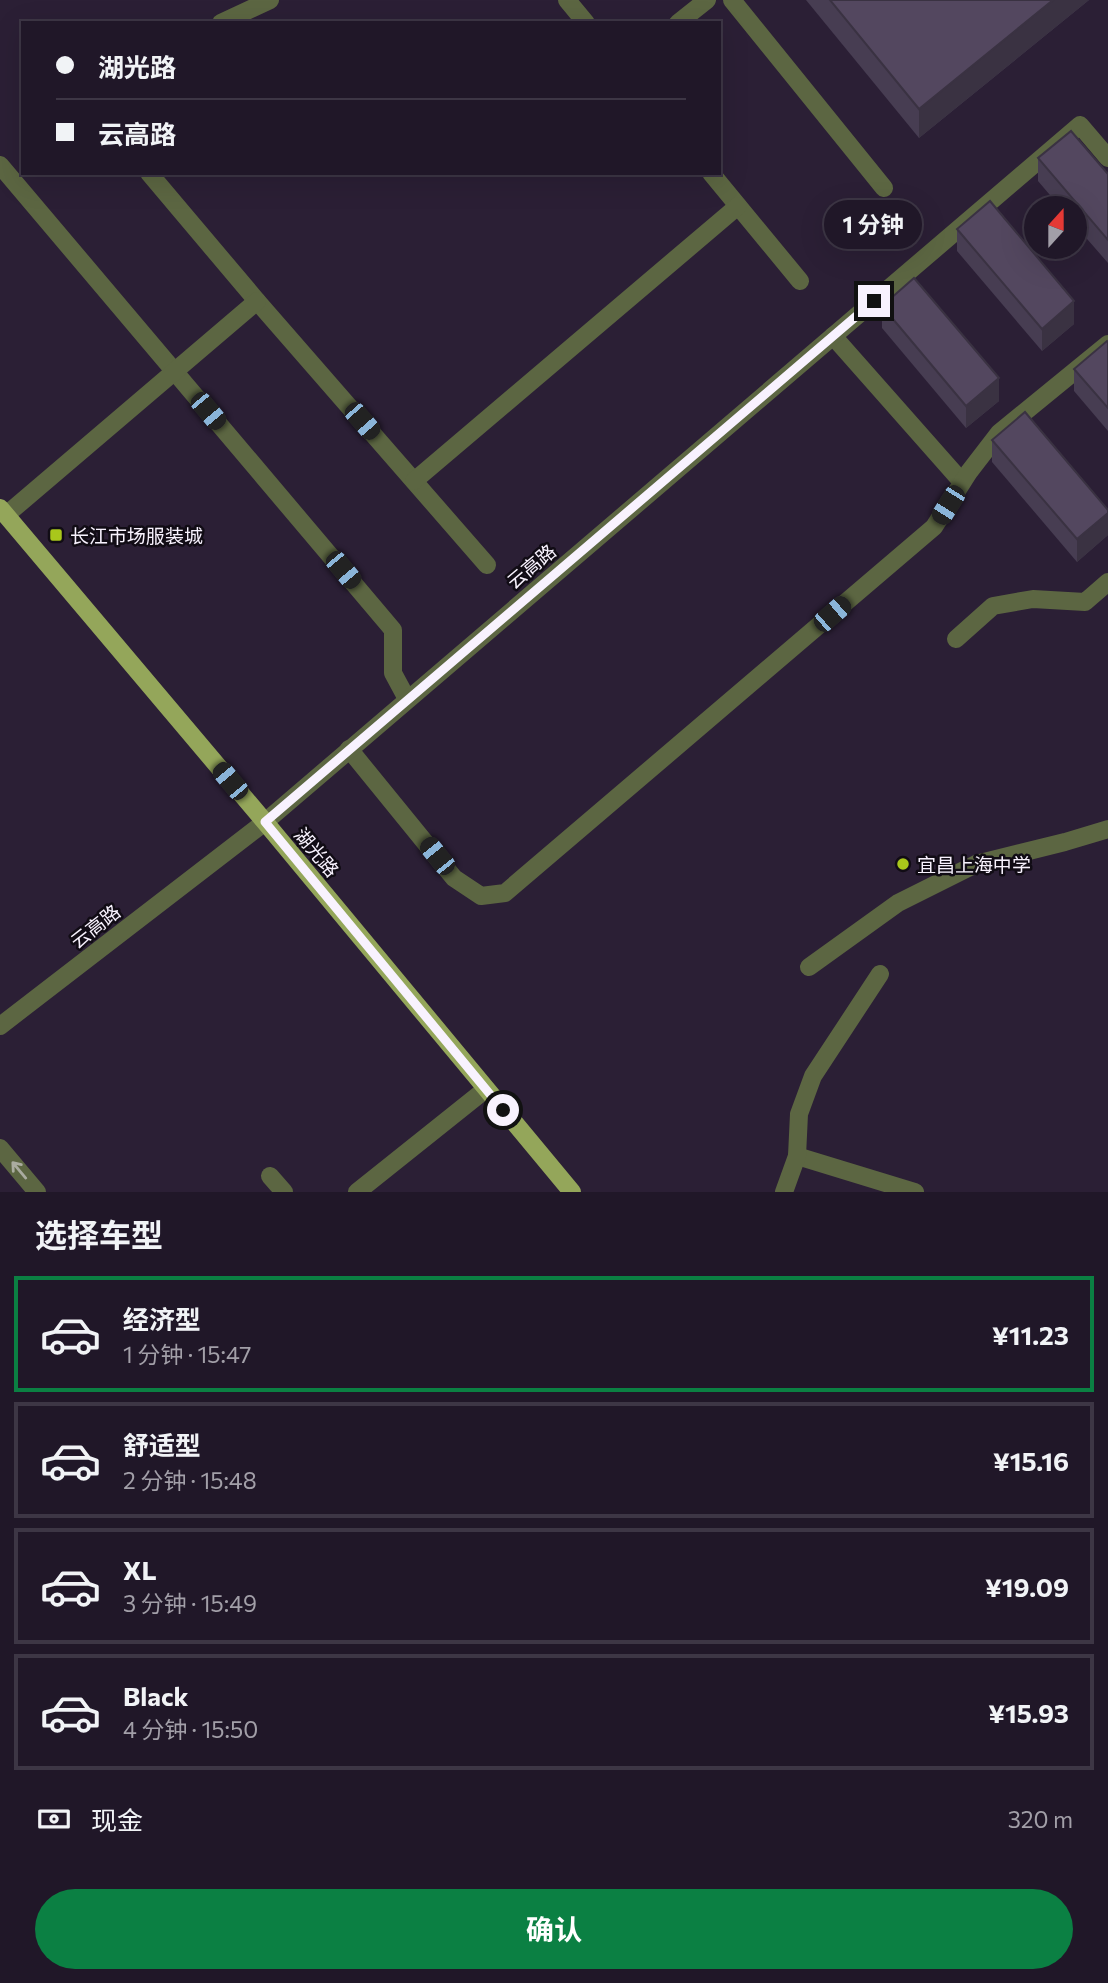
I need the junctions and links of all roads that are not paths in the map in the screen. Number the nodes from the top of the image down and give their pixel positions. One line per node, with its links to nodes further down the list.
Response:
1 (270, 0): 5 (street)
2 (567, 0): 6 (street)
3 (707, 0): 7 (street)
4 (732, 0): 12 (street)
5 (225, 21)
6 (584, 21)
7 (681, 21)
8 (1108, 158): 16 (street, 云高路)
9 (0, 165): 18 (street)
10 (151, 175): 15 (street)
11 (713, 175): 13 (street)
12 (884, 188)
13 (738, 205): 14 (street); 19 (street)
14 (800, 281)
15 (257, 301): 18 (street); 19 (street)
16 (833, 336): 20 (street); 25 (street, 云高路)
17 (1108, 344): 20 (street)
18 (175, 372): 21 (street); 25 (street)
19 (414, 481): 22 (street)
20 (962, 482): 26 (street)
21 (3, 511): 27 (main road, 湖光路)
22 (487, 565)
23 (1108, 582): 24 (street)
24 (956, 639)
25 (407, 699): 26 (street, 云高路)
26 (349, 749): 27 (street, 云高路)
27 (265, 822): 31 (street, 云高路); 32 (main road, 湖光路)
28 (1108, 829): 29 (street)
29 (809, 967)
30 (880, 974): 34 (street)
31 (0, 1026)
32 (486, 1089): 38 (street); 39 (main road, 湖光路)
33 (0, 1148): 36 (street, one-way to 33)
34 (797, 1156): 40 (street); 41 (street)
35 (270, 1176): 37 (street)
36 (37, 1192)
37 (284, 1192)
38 (357, 1192)
39 (572, 1192)
40 (784, 1192)
41 (915, 1192)

